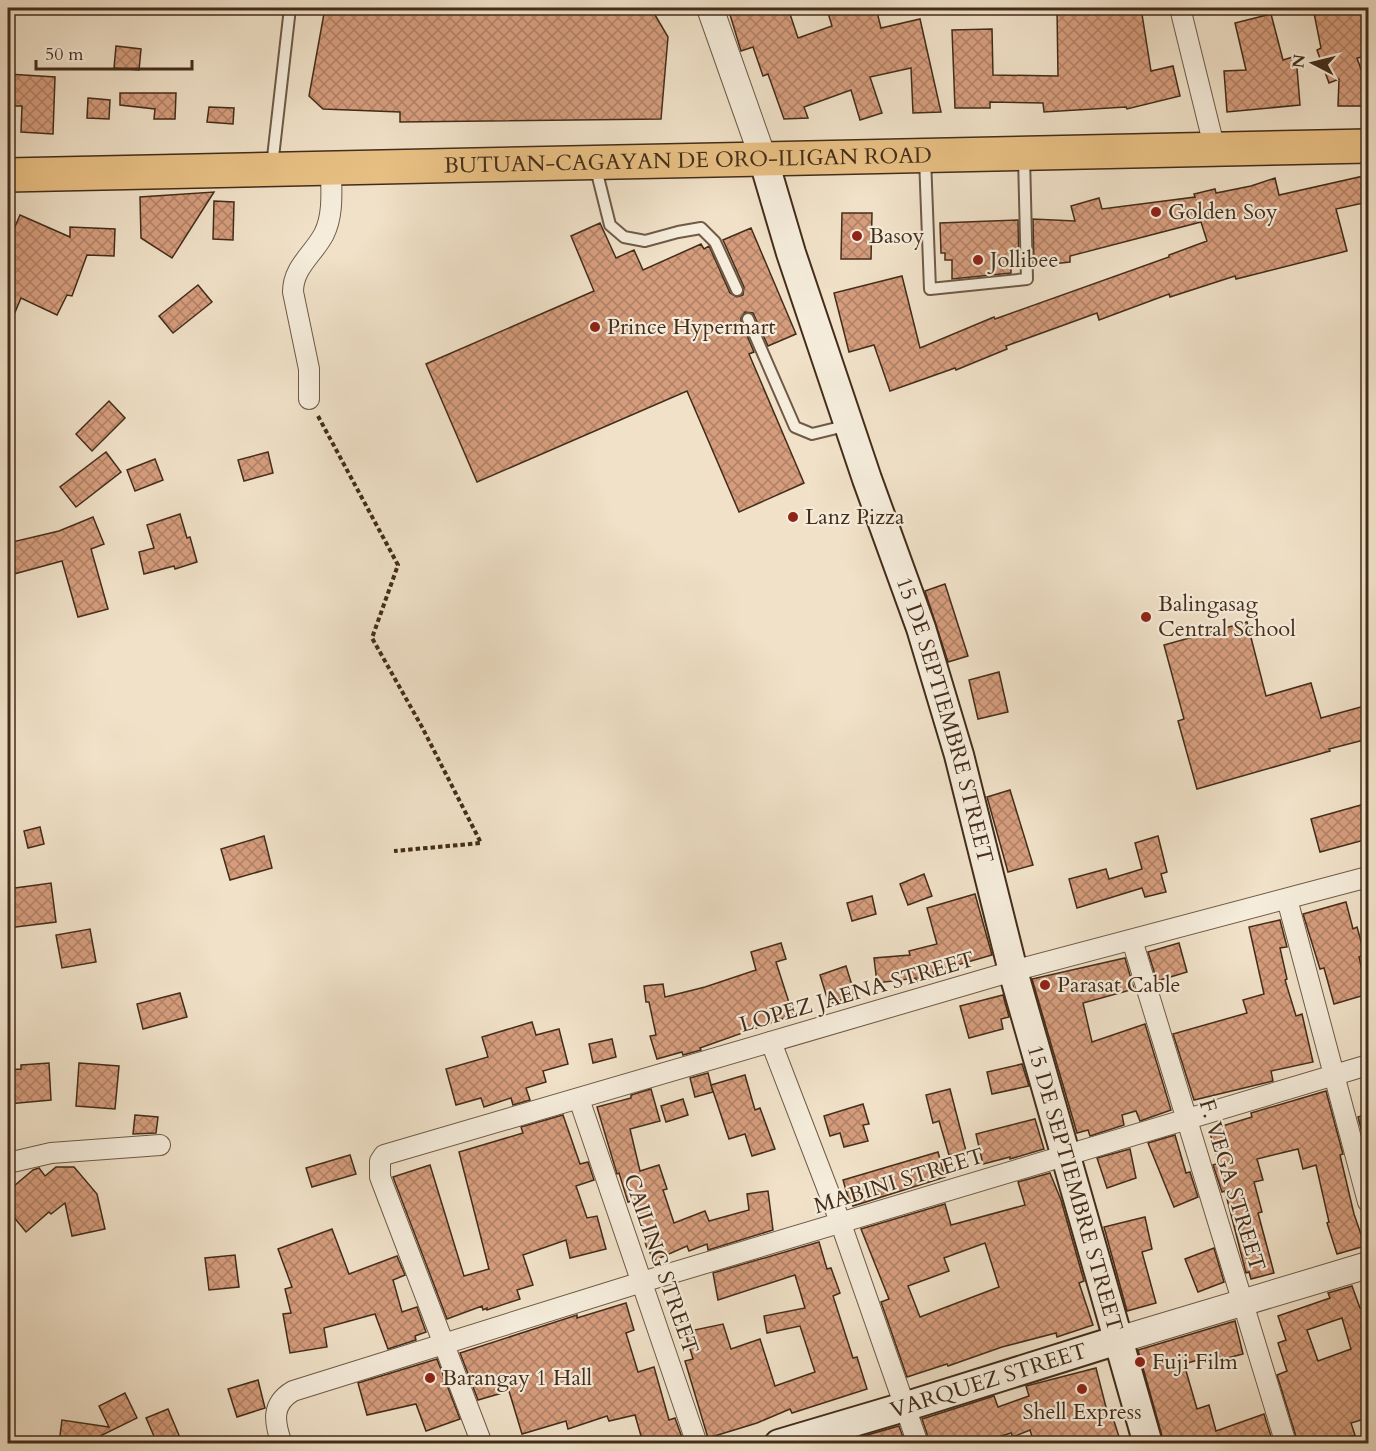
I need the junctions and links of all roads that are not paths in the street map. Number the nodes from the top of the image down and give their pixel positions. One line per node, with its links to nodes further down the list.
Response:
1 (290, 8): 11 (lane)
2 (710, 8): 8 (street, 15 DE SEPTIEMBRE STREET)
3 (1180, 8): 5 (street)
4 (1368, 146): 5 (highway, BUTUAN-CAGAYAN DE ORO-ILIGAN ROAD)
5 (1215, 150): 6 (highway, BUTUAN-CAGAYAN DE ORO-ILIGAN ROAD)
6 (1024, 154): 7 (highway, BUTUAN-CAGAYAN DE ORO-ILIGAN ROAD); 7 (lane)
7 (925, 156): 8 (highway, BUTUAN-CAGAYAN DE ORO-ILIGAN ROAD)
8 (763, 158): 9 (highway, BUTUAN-CAGAYAN DE ORO-ILIGAN ROAD); 16 (main road, 15 DE SEPTIEMBRE STREET)
9 (594, 162): 10 (highway, BUTUAN-CAGAYAN DE ORO-ILIGAN ROAD); 13 (lane)
10 (331, 168): 11 (highway, BUTUAN-CAGAYAN DE ORO-ILIGAN ROAD); 15 (street)
11 (271, 169): 12 (highway, BUTUAN-CAGAYAN DE ORO-ILIGAN ROAD)
12 (8, 175)
13 (737, 290)
14 (748, 320): 16 (lane)
15 (309, 399)
16 (849, 424): 20 (main road, 15 DE SEPTIEMBRE STREET)
17 (1368, 877): 18 (street, LOPEZ JAENA STREET)
18 (1287, 899): 19 (street, LOPEZ JAENA STREET); 23 (street)
19 (1132, 940): 20 (street, LOPEZ JAENA STREET); 25 (street, F. VEGA STREET)
20 (1013, 971): 21 (street, LOPEZ JAENA STREET); 27 (main road, 15 DE SEPTIEMBRE STREET)
21 (771, 1042): 24 (street, LOPEZ JAENA STREET); 30 (street)
22 (1368, 1065): 23 (street, MABINI STREET)
23 (1334, 1075): 25 (street, MABINI STREET); 29 (street)
24 (579, 1099): 32 (street, CAILING STREET); 35 (street, LOPEZ JAENA STREET)
25 (1186, 1120): 27 (street, MABINI STREET); 33 (street, F. VEGA STREET)
26 (160, 1145): 28 (street)
27 (1067, 1156): 30 (street, MABINI STREET); 34 (main road, 15 DE SEPTIEMBRE STREET)
28 (8, 1163)
29 (1368, 1202)
30 (841, 1224): 32 (street, MABINI STREET); 36 (street)
31 (1368, 1265): 33 (street, VARQUEZ STREET)
32 (642, 1282): 35 (street, MABINI STREET); 39 (street, CAILING STREET)
33 (1244, 1302): 34 (street, VARQUEZ STREET); 43 (street, F. VEGA STREET)
34 (1118, 1340): 36 (main road, VARQUEZ STREET); 42 (main road, 15 DE SEPTIEMBRE STREET)
35 (443, 1344): 37 (street, MABINI STREET); 38 (street)
36 (904, 1407): 40 (main road, VARQUEZ STREET); 41 (street)
37 (282, 1443)
38 (482, 1443)
39 (697, 1443)
40 (779, 1443)
41 (918, 1443)
42 (1148, 1443)
43 (1286, 1443)

